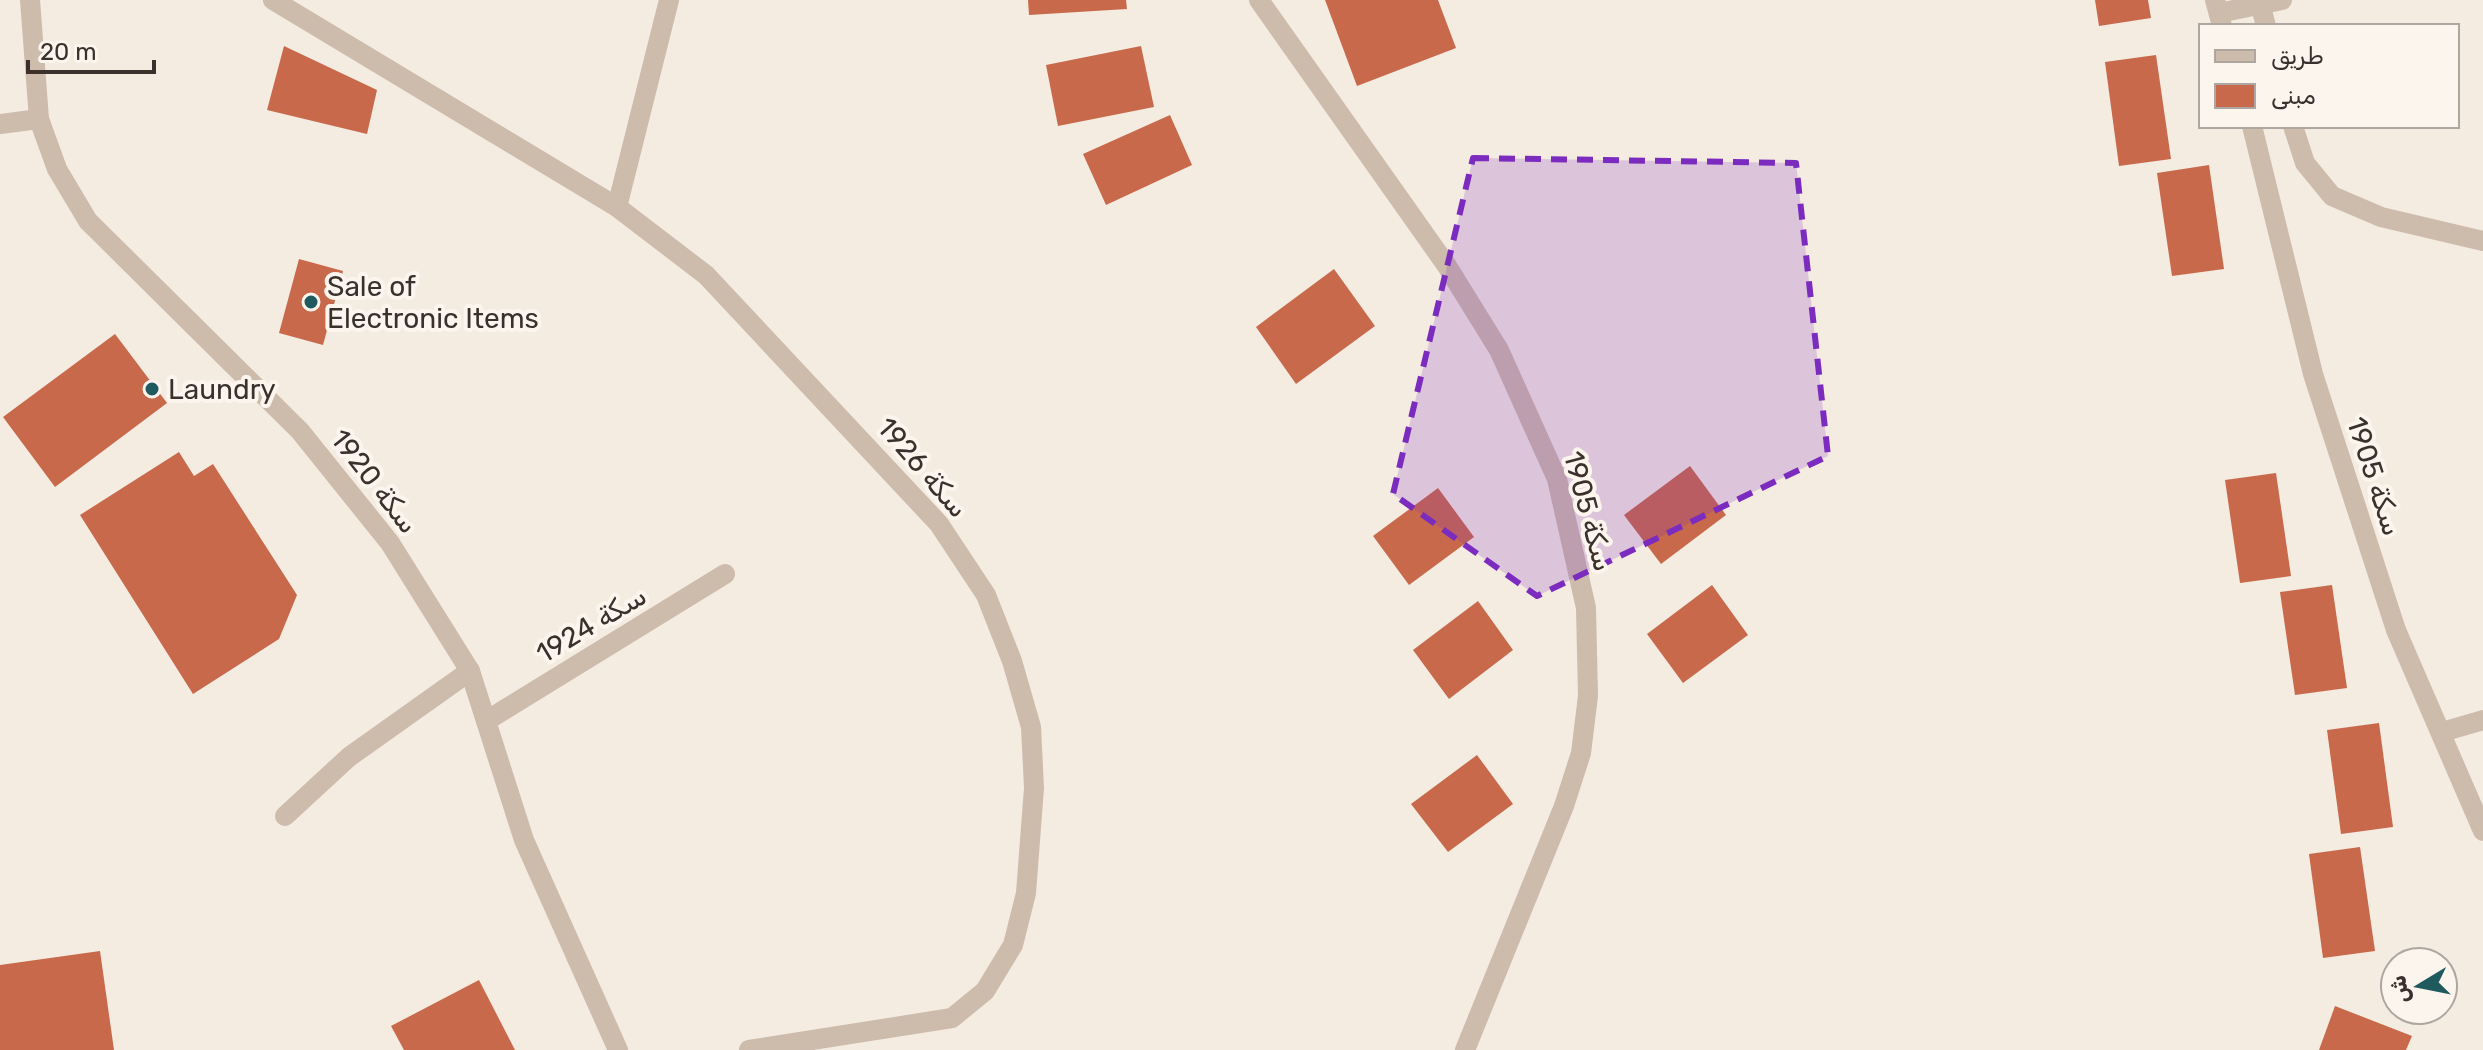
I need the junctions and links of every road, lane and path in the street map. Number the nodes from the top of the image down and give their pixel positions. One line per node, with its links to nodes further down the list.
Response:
1 (30, 0): 9 (street, سكة 1920)
2 (273, 0): 13 (street, سكة 1926)
3 (669, 0): 13 (street)
4 (1259, 0): 25 (street, سكة 1905)
5 (2282, 0): 6 (street)
6 (2260, 2): 7 (street); 8 (street)
7 (2219, 13)
8 (2266, 24)
9 (39, 119): 10 (street); 16 (street, سكة 1920)
10 (0, 124)
11 (2252, 128): 19 (street, سكة 1905)
12 (2294, 128): 14 (street)
13 (617, 207): 24 (street, سكة 1926)
14 (2483, 241)
15 (725, 574): 18 (street, سكة 1924)
16 (470, 671): 18 (street, سكة 1920); 21 (street)
17 (2483, 720): 19 (street)
18 (486, 721): 23 (street, سكة 1920)
19 (2442, 732): 20 (street, سكة 1905)
20 (2475, 790): 22 (street, سكة 1905)
21 (285, 816)
22 (2483, 831)
23 (618, 1050)
24 (749, 1050)
25 (1465, 1050)

